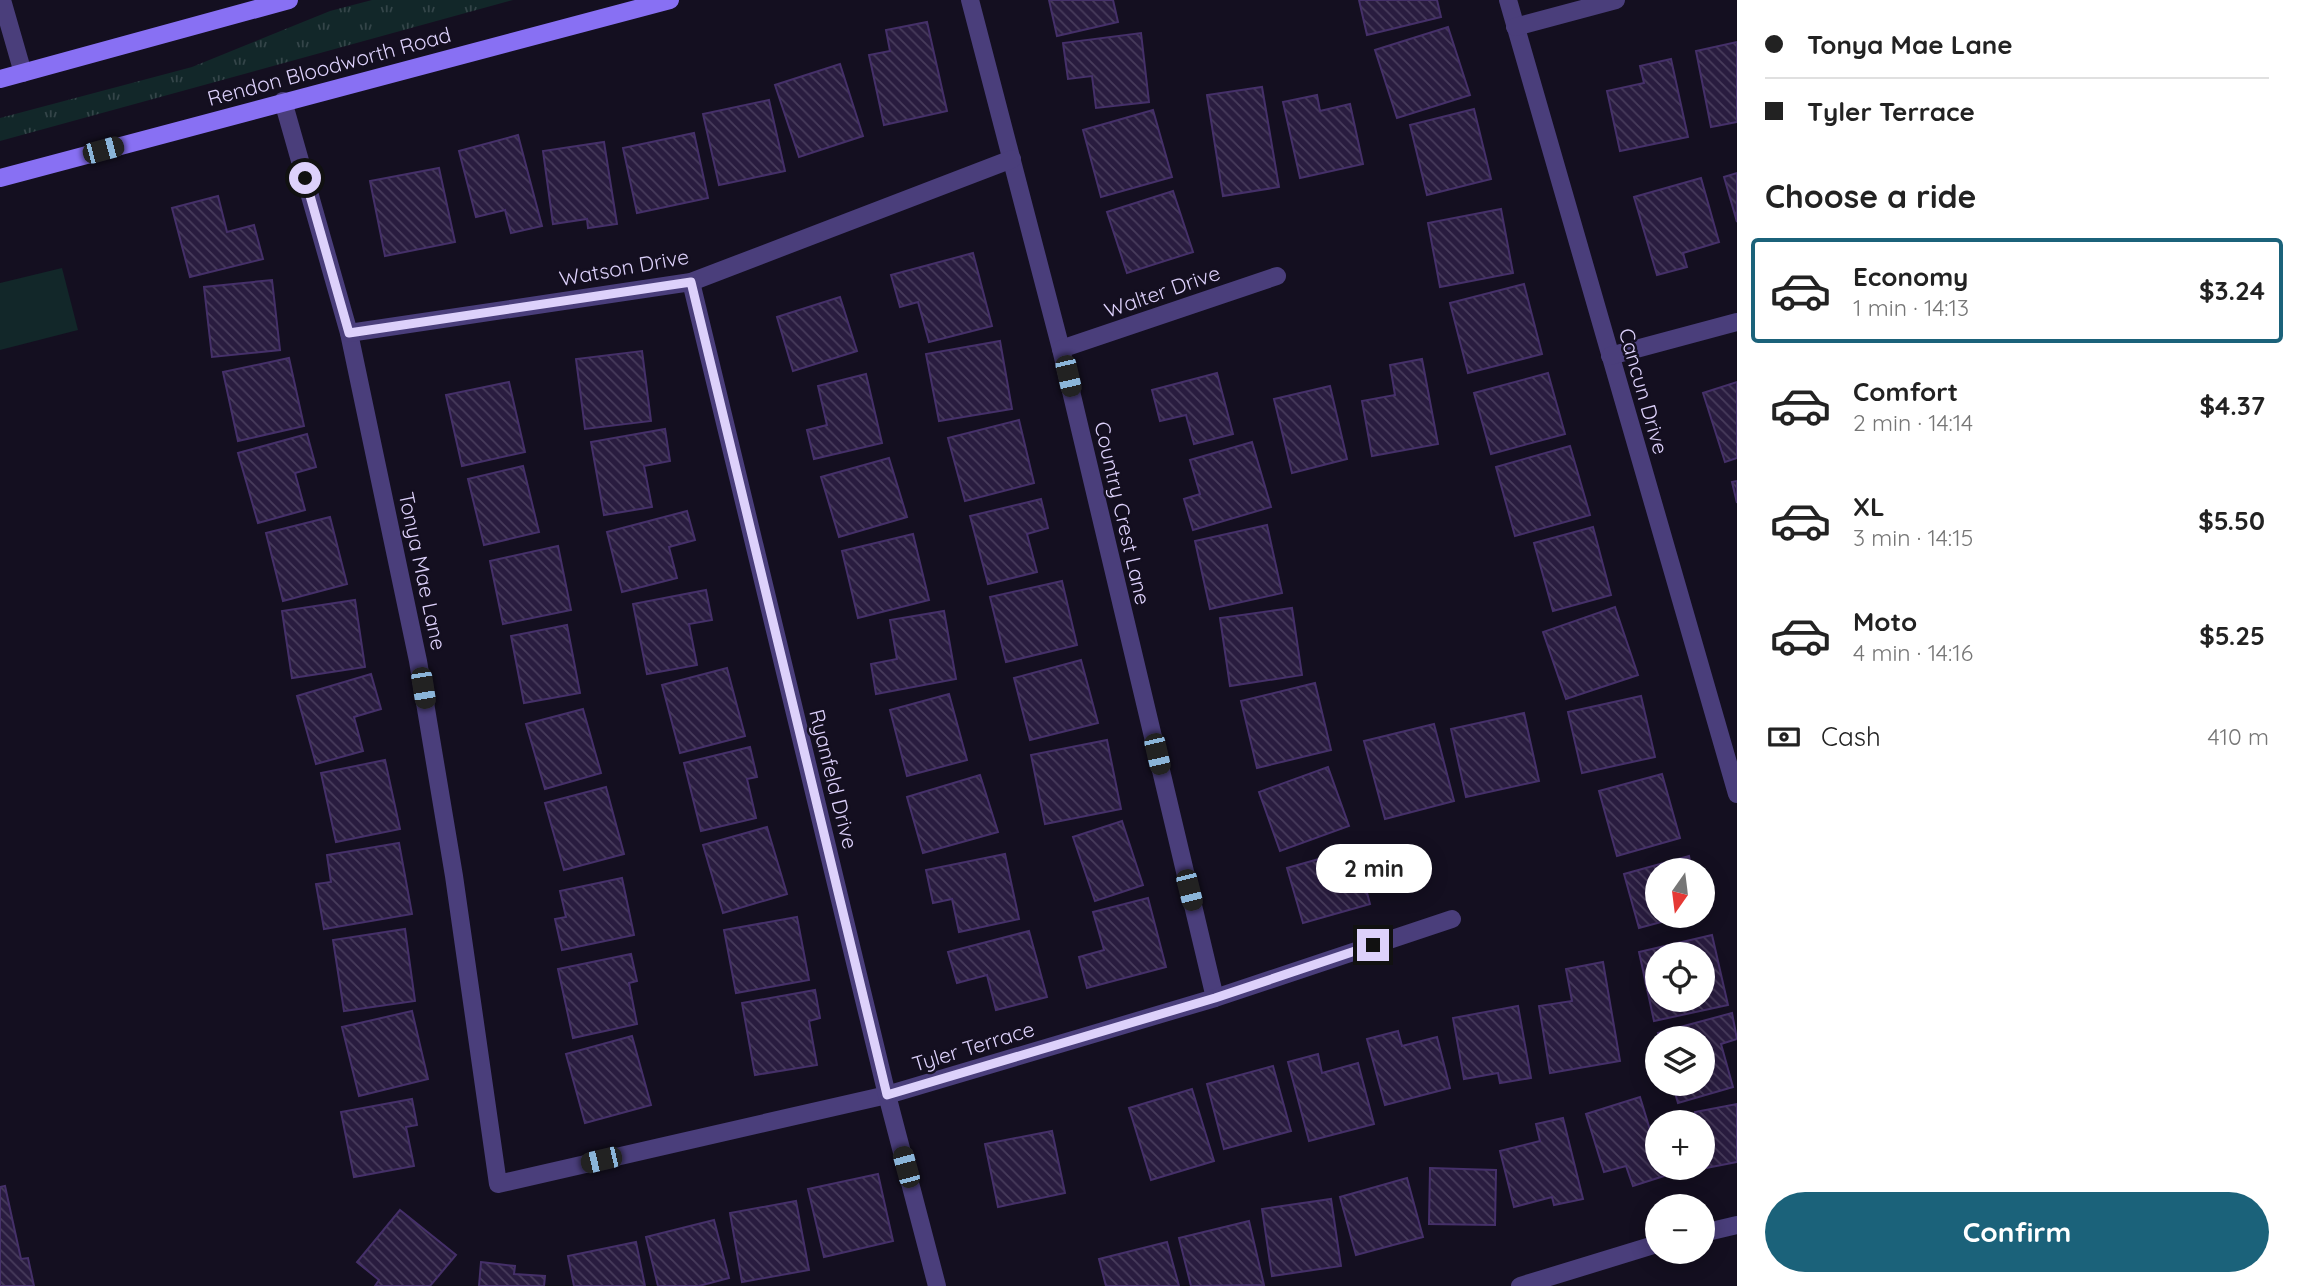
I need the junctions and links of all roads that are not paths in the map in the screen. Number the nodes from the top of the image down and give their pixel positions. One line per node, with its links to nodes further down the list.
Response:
1 (2, 0): 10 (street)
2 (289, 0): 10 (main road)
3 (625, 0): 8 (main road)
4 (670, 0): 8 (main road, Rendon Bloodworth Road)
5 (970, 0): 13 (street, Country Crest Lane)
6 (1508, 0): 9 (street, Cancun Drive)
7 (1616, 0): 9 (street)
8 (596, 21): 12 (main road, Rendon Bloodworth Road)
9 (1515, 27): 20 (street, Cancun Drive)
10 (23, 73): 11 (main road)
11 (0, 79)
12 (283, 101): 14 (main road, Rendon Bloodworth Road); 18 (street, Tonya Mae Lane)
13 (1012, 159): 16 (street, Watson Drive); 19 (street, Country Crest Lane)
14 (0, 178)
15 (1277, 276): 19 (street, Walter Drive)
16 (691, 282): 18 (street, Watson Drive); 24 (street, Ryanfeld Drive)
17 (1737, 322): 20 (street)
18 (349, 333): 25 (street, Tonya Mae Lane)
19 (1061, 349): 23 (street, Country Crest Lane)
20 (1610, 356): 21 (street, Cancun Drive)
21 (1737, 794)
22 (1452, 919): 23 (street, Tyler Terrace)
23 (1215, 998): 24 (street, Tyler Terrace)
24 (887, 1095): 25 (street, Tyler Terrace); 29 (street, Ryanfeld Drive)
25 (498, 1184)
26 (1737, 1225): 27 (street)
27 (1715, 1230)
28 (1645, 1248): 30 (street)
29 (937, 1286)
30 (1520, 1286)

